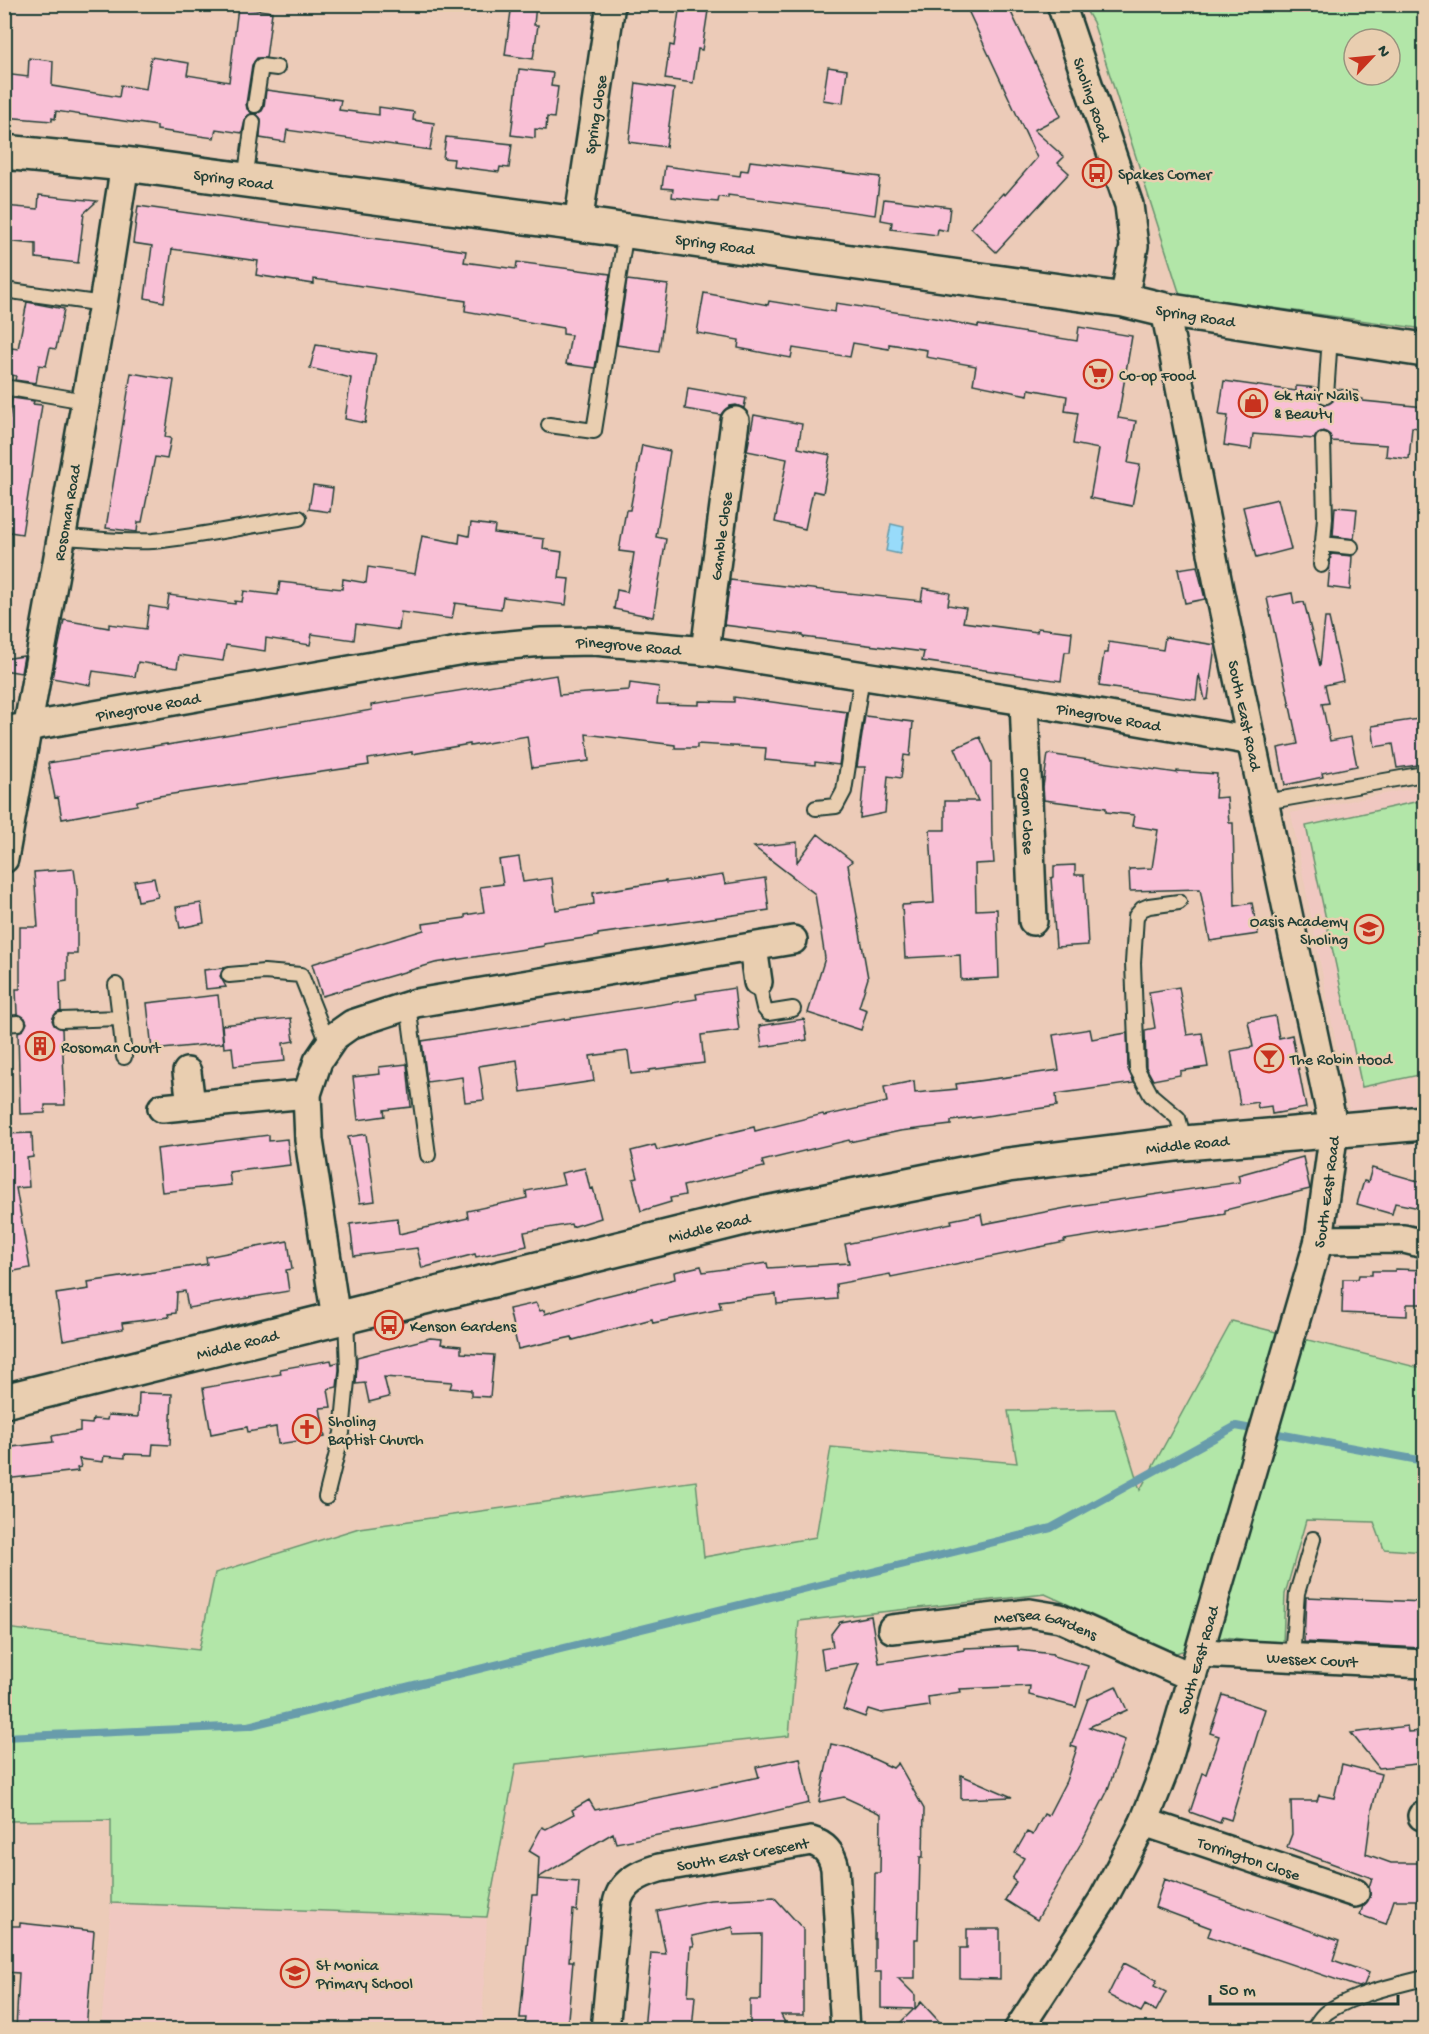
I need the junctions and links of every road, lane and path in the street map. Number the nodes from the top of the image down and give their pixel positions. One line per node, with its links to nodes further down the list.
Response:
1 (611, 4): 9 (street, Spring Close)
2 (1061, 4): 12 (street, Sholing Road)
3 (277, 68): 4 (lane)
4 (255, 105)
5 (253, 122): 8 (lane)
6 (4, 152): 7 (street, Spring Road)
7 (125, 164): 8 (street, Spring Road); 13 (street, Rosoman Road)
8 (245, 181): 9 (street, Spring Road)
9 (578, 224): 10 (street, Spring Road)
10 (626, 231): 12 (street, Spring Road); 21 (lane)
11 (4, 291): 13 (lane)
12 (1124, 300): 14 (street, Spring Road)
13 (103, 304): 19 (street, Rosoman Road)
14 (1165, 310): 15 (street, Spring Road); 32 (street, South East Road)
15 (1330, 336): 16 (street, Spring Road); 18 (lane)
16 (1425, 350)
17 (4, 387): 19 (lane)
18 (1326, 396)
19 (85, 401): 24 (street, Rosoman Road)
20 (735, 421): 28 (street, Gamble Close)
21 (549, 425)
22 (1323, 440): 25 (lane)
23 (298, 518): 24 (lane)
24 (61, 537): 31 (street, Rosoman Road)
25 (1322, 544): 26 (lane); 27 (lane)
26 (1351, 547)
27 (1321, 565)
28 (705, 651): 29 (street, Pinegrove Road); 31 (street, Pinegrove Road)
29 (862, 676): 30 (street, Pinegrove Road); 35 (lane)
30 (1024, 701): 32 (street, Pinegrove Road); 38 (street, Oregon Close)
31 (16, 729): 36 (street, Rosoman Road)
32 (1252, 741): 34 (street, South East Road)
33 (1425, 774): 34 (lane)
34 (1265, 802): 55 (street, South East Road)
35 (816, 808)
36 (4, 859)
37 (1179, 902): 56 (lane)
38 (1033, 921)
39 (793, 940): 40 (street)
40 (753, 946): 42 (street); 44 (street)
41 (230, 975): 48 (lane)
42 (758, 982): 45 (lane)
43 (116, 985): 46 (lane)
44 (408, 1005): 48 (street); 57 (lane)
45 (793, 1009)
46 (120, 1018): 47 (lane); 49 (lane)
47 (61, 1020)
48 (328, 1043): 51 (street)
49 (124, 1057)
50 (187, 1072): 52 (street)
51 (307, 1094): 52 (street); 60 (street)
52 (191, 1105): 53 (street)
53 (162, 1108)
54 (1425, 1123): 55 (street, Middle Road)
55 (1334, 1130): 56 (street, Middle Road); 58 (street, South East Road)
56 (1185, 1143): 60 (street, Middle Road)
57 (428, 1155)
58 (1319, 1240): 59 (street); 67 (street, South East Road)
59 (1425, 1244)
60 (341, 1318): 61 (street, Middle Road); 62 (lane)
61 (4, 1401)
62 (326, 1497)
63 (1313, 1539): 65 (lane)
64 (892, 1629): 67 (street, Mersea Gardens)
65 (1292, 1657): 66 (street, Wessex Court); 67 (street, Wessex Court)
66 (1425, 1664)
67 (1196, 1665): 68 (street, South East Road)
68 (1144, 1822): 69 (street, Torrington Close); 73 (street, South East Road)
69 (1355, 1893)
70 (1425, 1978): 74 (lane)
71 (605, 2030): 72 (street, South East Crescent)
72 (845, 2030)
73 (1018, 2030)
74 (1314, 2030)

